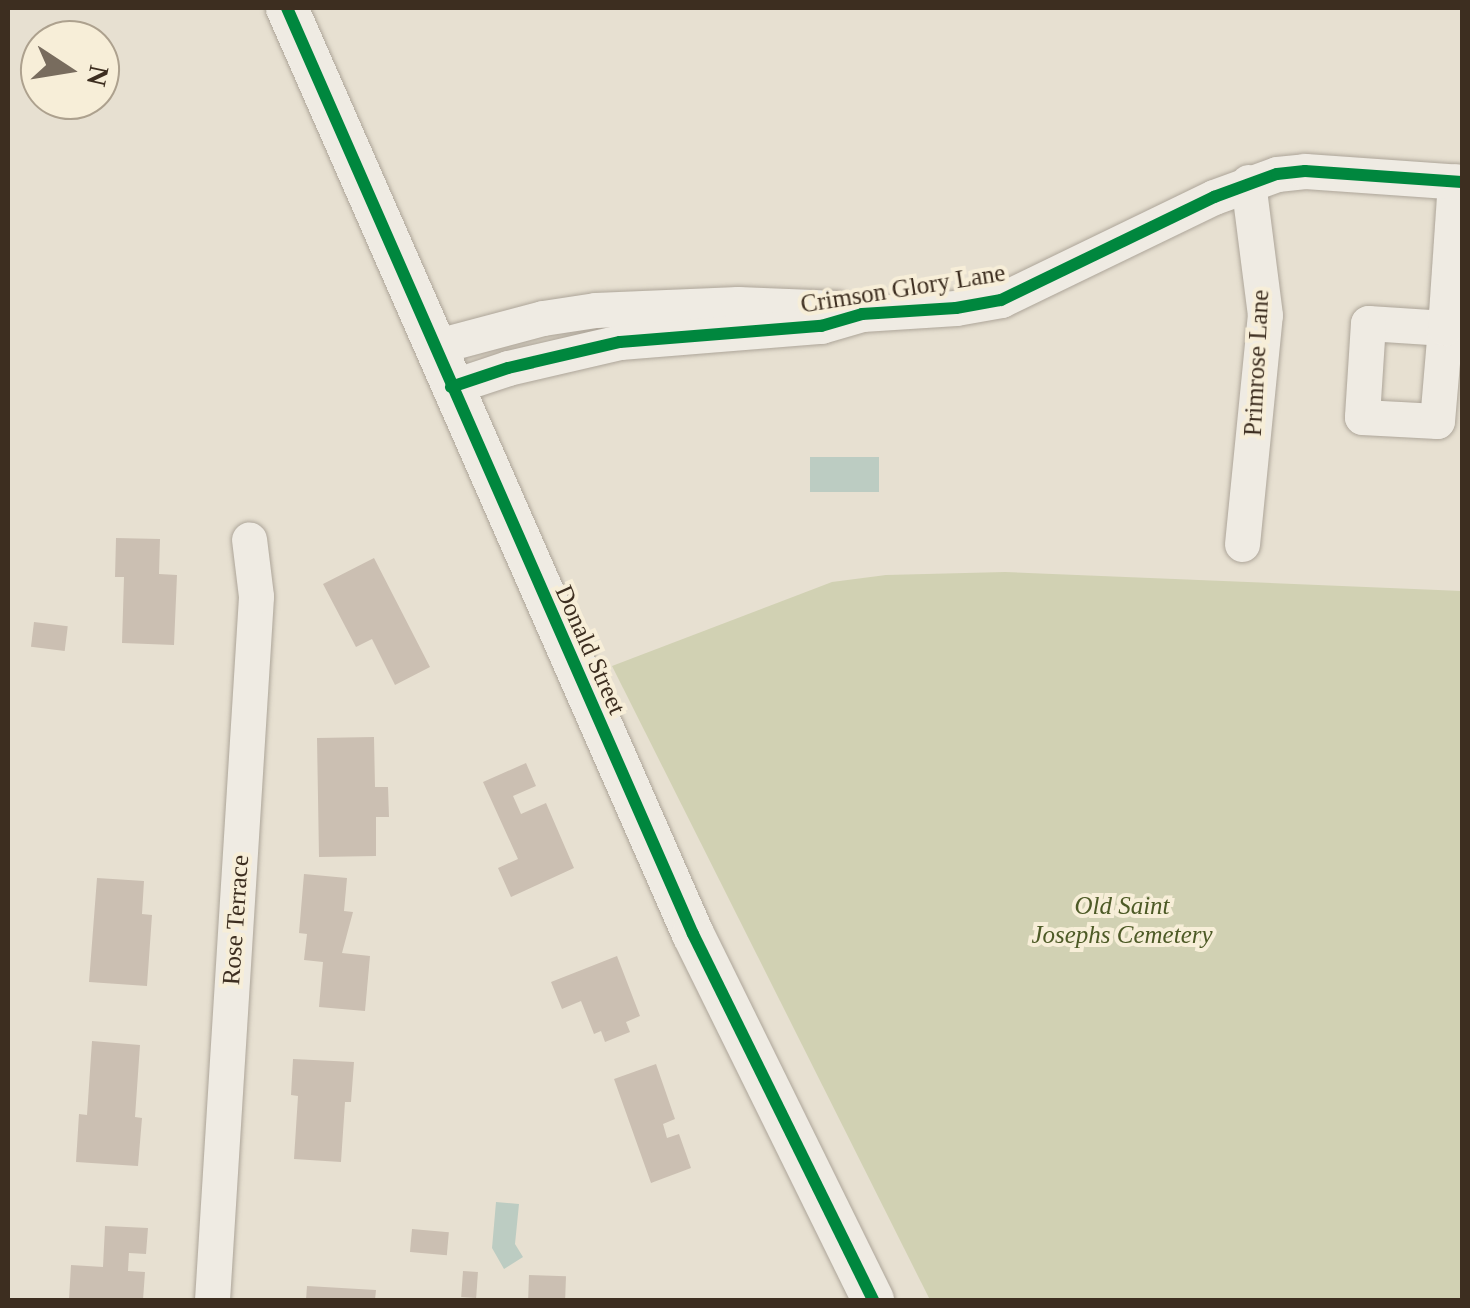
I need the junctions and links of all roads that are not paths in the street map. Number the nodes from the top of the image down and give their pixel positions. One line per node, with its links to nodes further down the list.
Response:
1 (287, 8): 6 (street, Donald Street)
2 (1459, 181): 3 (street, Crimson Glory Lane); 5 (street)
3 (1248, 182): 4 (street, Crimson Glory Lane); 9 (street, Primrose Lane)
4 (862, 314): 6 (street, Crimson Glory Lane); 7 (street, Crimson Glory Lane)
5 (1444, 328)
6 (434, 348): 7 (street, Donald Street)
7 (450, 387): 11 (street, Donald Street)
8 (250, 539): 10 (street, Rose Terrace)
9 (1242, 544)
10 (212, 1300)
11 (873, 1300)

